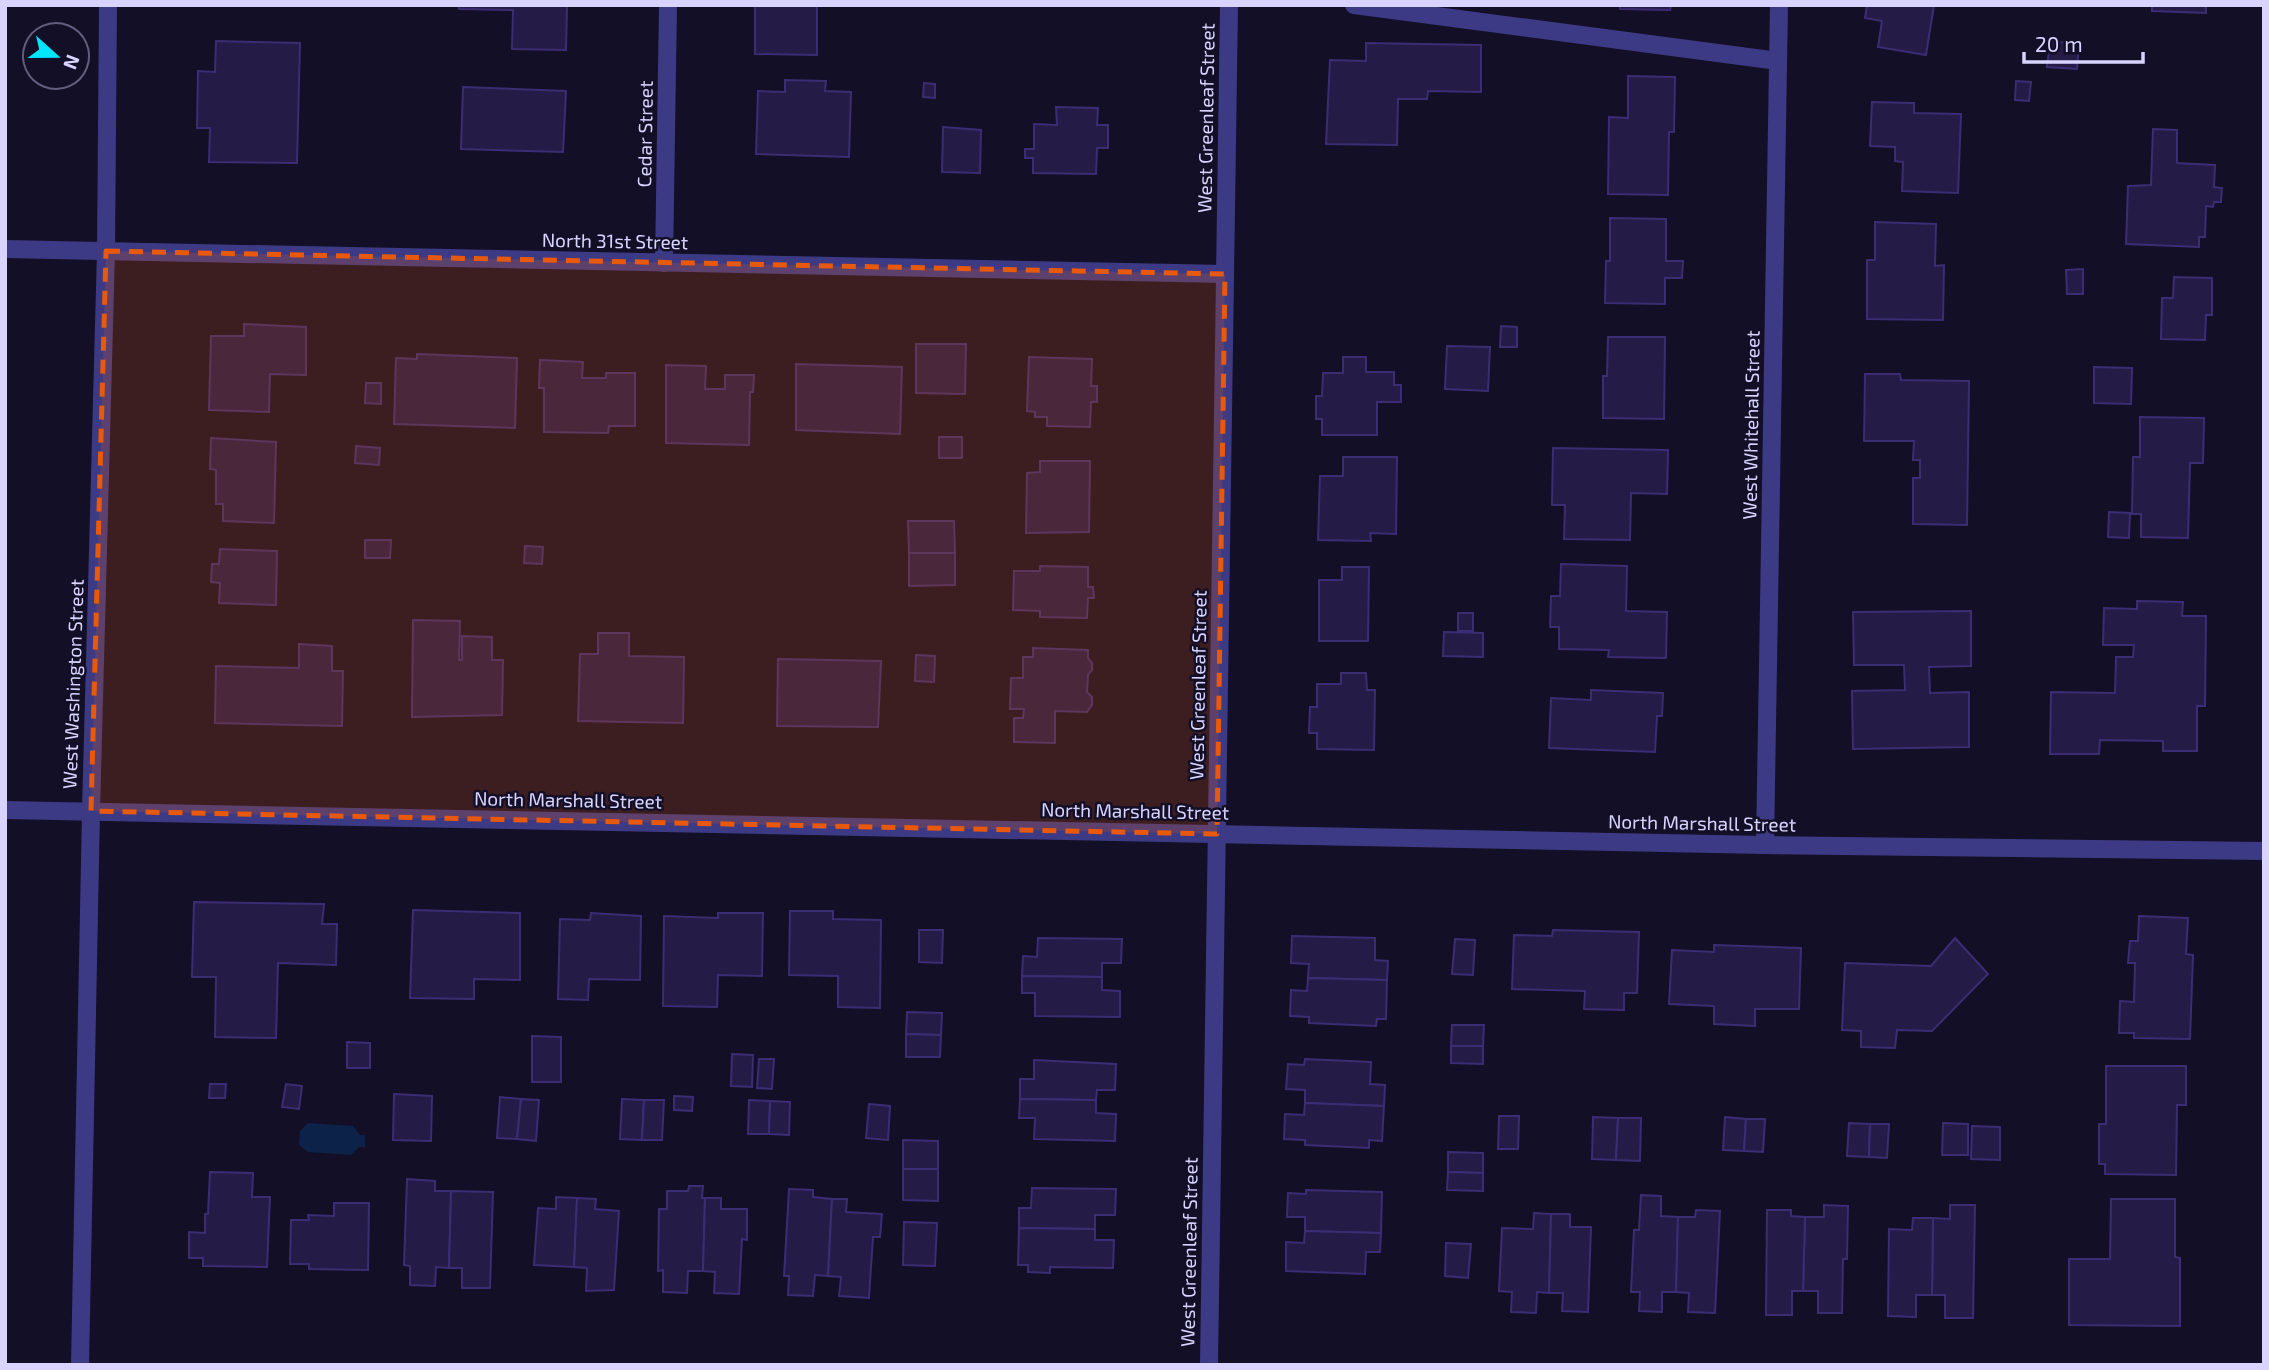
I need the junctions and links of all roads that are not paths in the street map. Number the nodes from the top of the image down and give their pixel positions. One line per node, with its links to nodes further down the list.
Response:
1 (108, 5): 8 (street, West Washington Street)
2 (668, 5): 9 (street, Cedar Street)
3 (1229, 5): 10 (street, West Greenleaf Street)
4 (1354, 5): 6 (street)
5 (1779, 5): 6 (street, West Whitehall Street)
6 (1778, 61): 14 (street, West Whitehall Street)
7 (5, 249): 8 (street, North 31st Street)
8 (106, 251): 9 (street, North 31st Street); 12 (street, West Washington Street)
9 (664, 263): 10 (street, North 31st Street)
10 (1225, 274): 13 (street, West Greenleaf Street)
11 (5, 810): 12 (street, North Marshall Street)
12 (91, 811): 13 (street, North Marshall Street); 16 (street, West Washington Street)
13 (1217, 834): 14 (street, North Marshall Street); 17 (street, West Greenleaf Street)
14 (1765, 845): 15 (street, North Marshall Street)
15 (2264, 851)
16 (80, 1365)
17 (1209, 1365)

